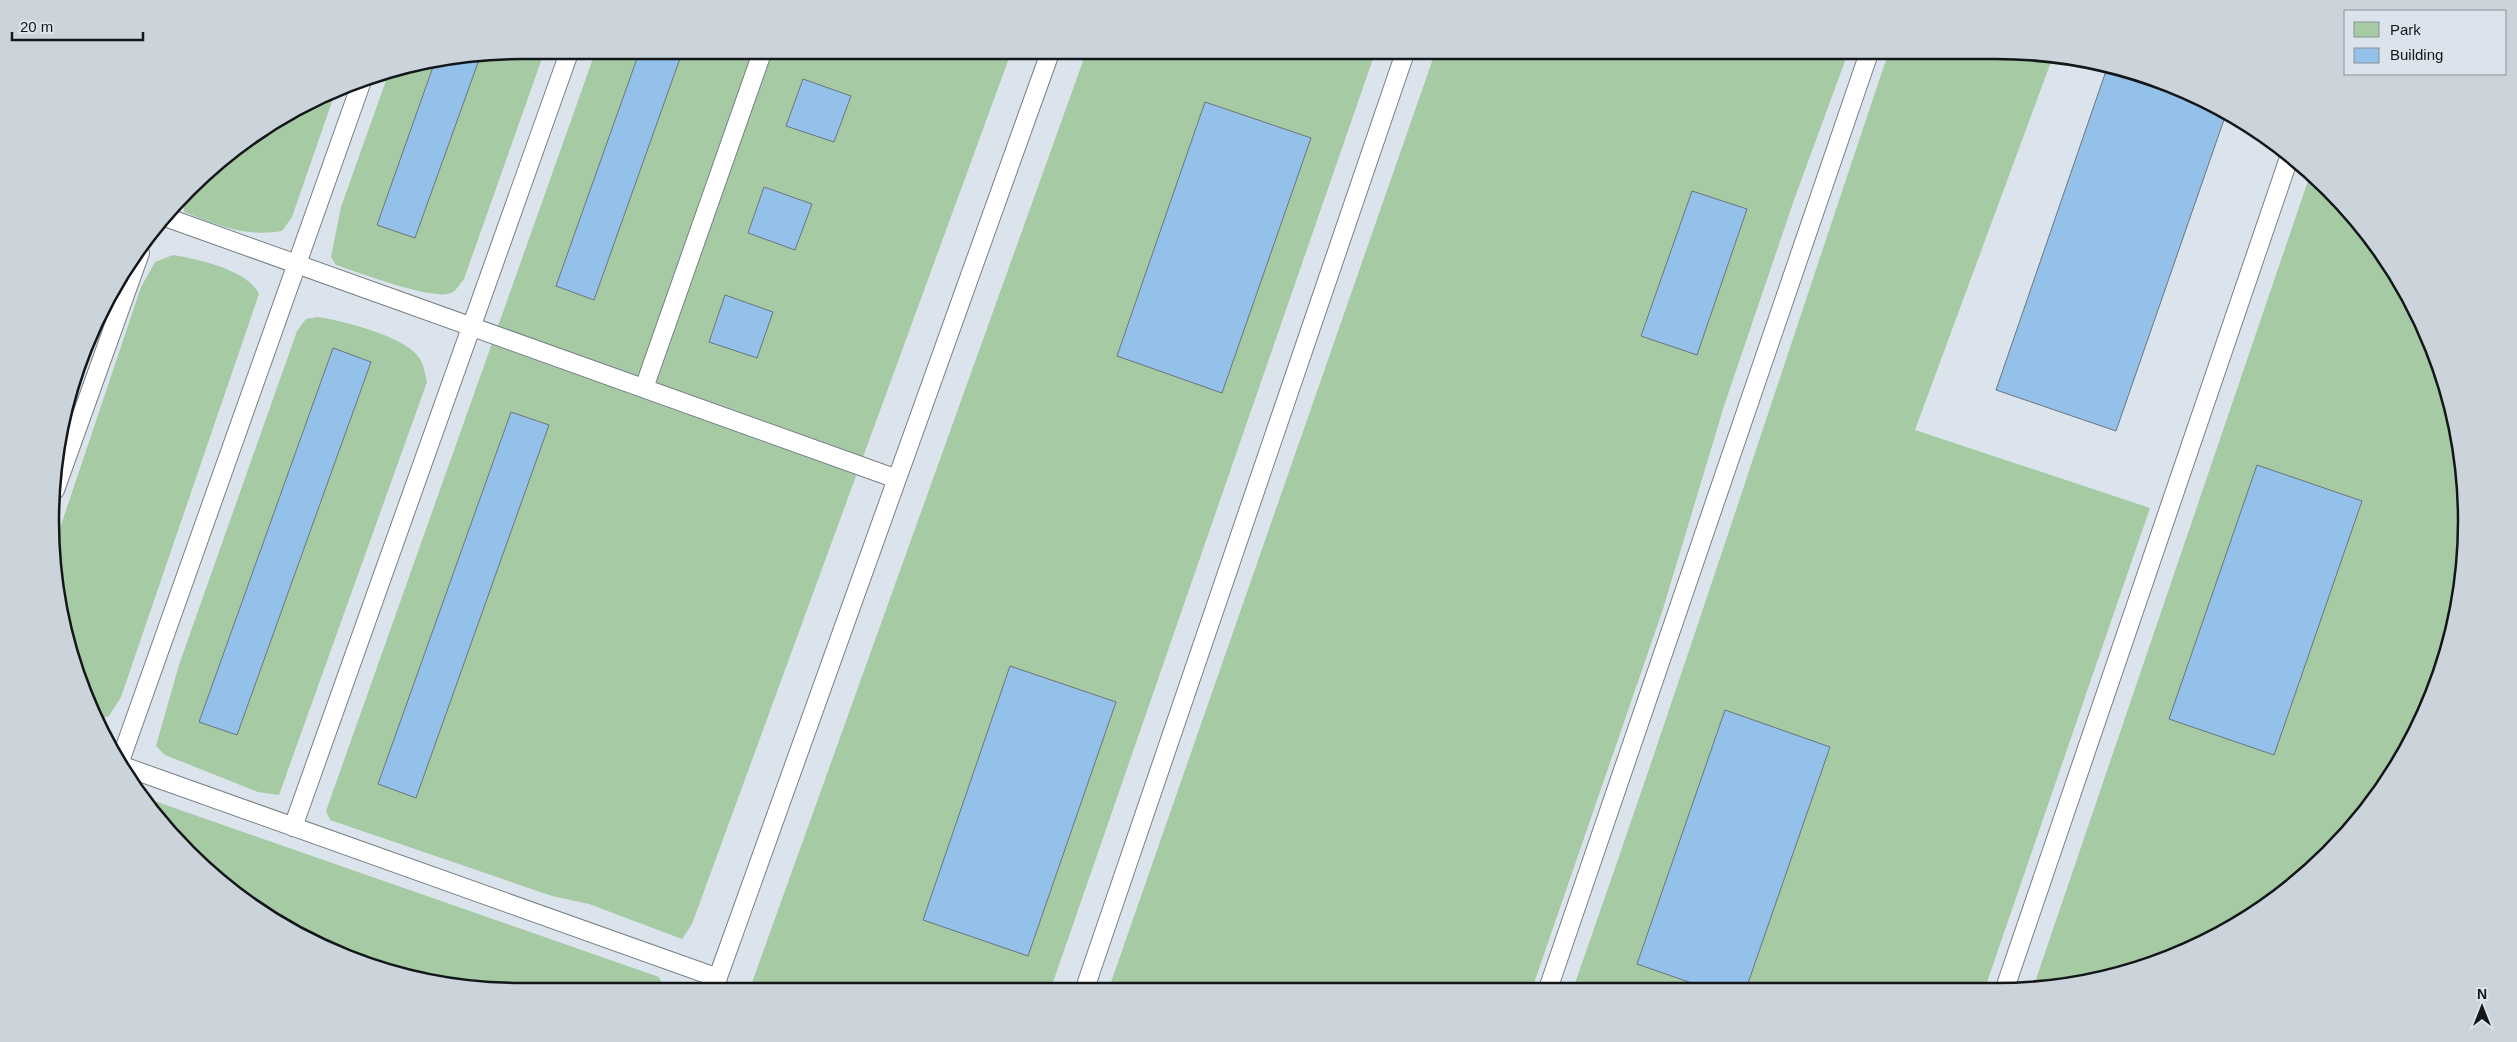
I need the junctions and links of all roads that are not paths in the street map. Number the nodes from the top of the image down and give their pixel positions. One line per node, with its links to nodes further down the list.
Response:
1 (567, 59): 11 (lane)
2 (760, 59): 12 (lane)
3 (1048, 59): 14 (lane)
4 (1403, 59): 20 (lane)
5 (1867, 59): 21 (lane)
6 (359, 88): 9 (lane)
7 (2287, 162): 22 (lane)
8 (171, 219): 9 (lane)
9 (297, 264): 11 (lane); 15 (lane)
10 (135, 268): 13 (lane)
11 (472, 326): 12 (lane); 17 (lane)
12 (644, 388): 14 (lane)
13 (62, 470)
14 (897, 479): 19 (lane)
15 (123, 755)
16 (131, 768): 17 (lane)
17 (293, 827): 18 (lane)
18 (710, 983)
19 (716, 983)
20 (1086, 983)
21 (1550, 983)
22 (2007, 983)

